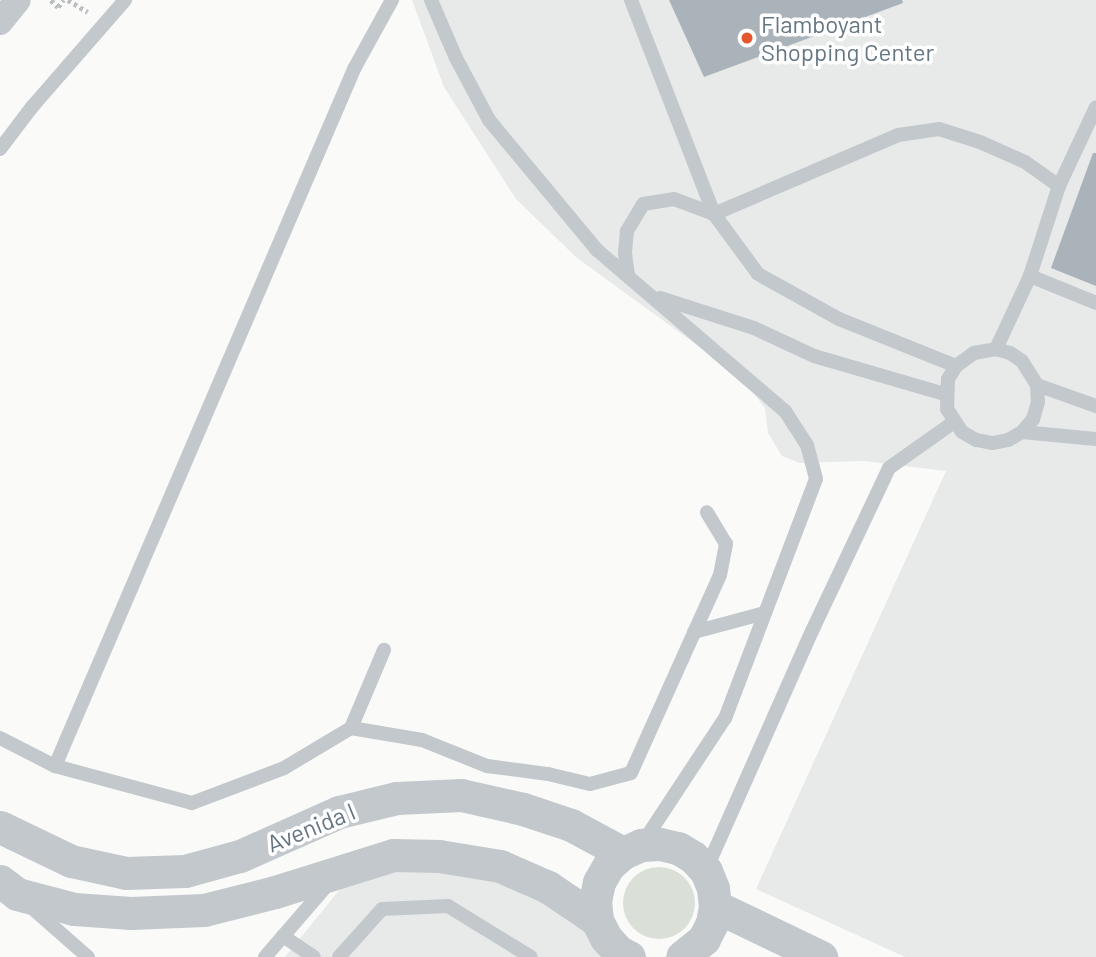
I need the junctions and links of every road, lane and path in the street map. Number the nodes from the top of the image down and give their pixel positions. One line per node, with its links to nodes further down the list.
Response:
1 (18, 0): 8 (street)
2 (51, 0): 3 (path)
3 (63, 0)
4 (125, 0): 10 (lane)
5 (392, 0): 31 (lane)
6 (431, 0): 13 (lane)
7 (631, 0): 12 (lane)
8 (0, 22)
9 (1096, 107): 11 (lane)
10 (0, 149)
11 (1059, 186): 12 (lane); 14 (lane)
12 (714, 214): 13 (lane); 18 (lane)
13 (628, 275): 15 (lane)
14 (1030, 276): 16 (lane); 17 (lane)
15 (652, 295): 20 (lane); 26 (lane)
16 (1096, 303)
17 (996, 349): 18 (lane); 19 (lane)
18 (956, 366): 20 (lane)
19 (1037, 385): 21 (lane); 23 (lane)
20 (945, 394): 22 (lane)
21 (1096, 406)
22 (954, 422): 23 (lane); 35 (lane)
23 (1021, 432): 24 (lane)
24 (1096, 439)
25 (707, 512): 27 (lane)
26 (765, 613): 27 (lane); 33 (lane)
27 (694, 632): 29 (lane)
28 (384, 650): 29 (lane)
29 (351, 728): 31 (lane)
30 (0, 738): 31 (lane)
31 (55, 766)
32 (0, 827): 33 (street, Avenida I)
33 (632, 849): 35 (street); 38 (street)
34 (339, 871): 36 (street, Avenida I); 38 (street, Avenida I); 39 (lane)
35 (706, 871): 37 (street)
36 (8, 887): 41 (lane)
37 (715, 905): 40 (street); 47 (street)
38 (597, 920): 46 (street)
39 (283, 936): 42 (lane); 43 (lane)
40 (692, 956)
41 (88, 957)
42 (265, 957)
43 (314, 957)
44 (340, 957): 45 (lane)
45 (531, 957)
46 (629, 957)
47 (821, 957)

